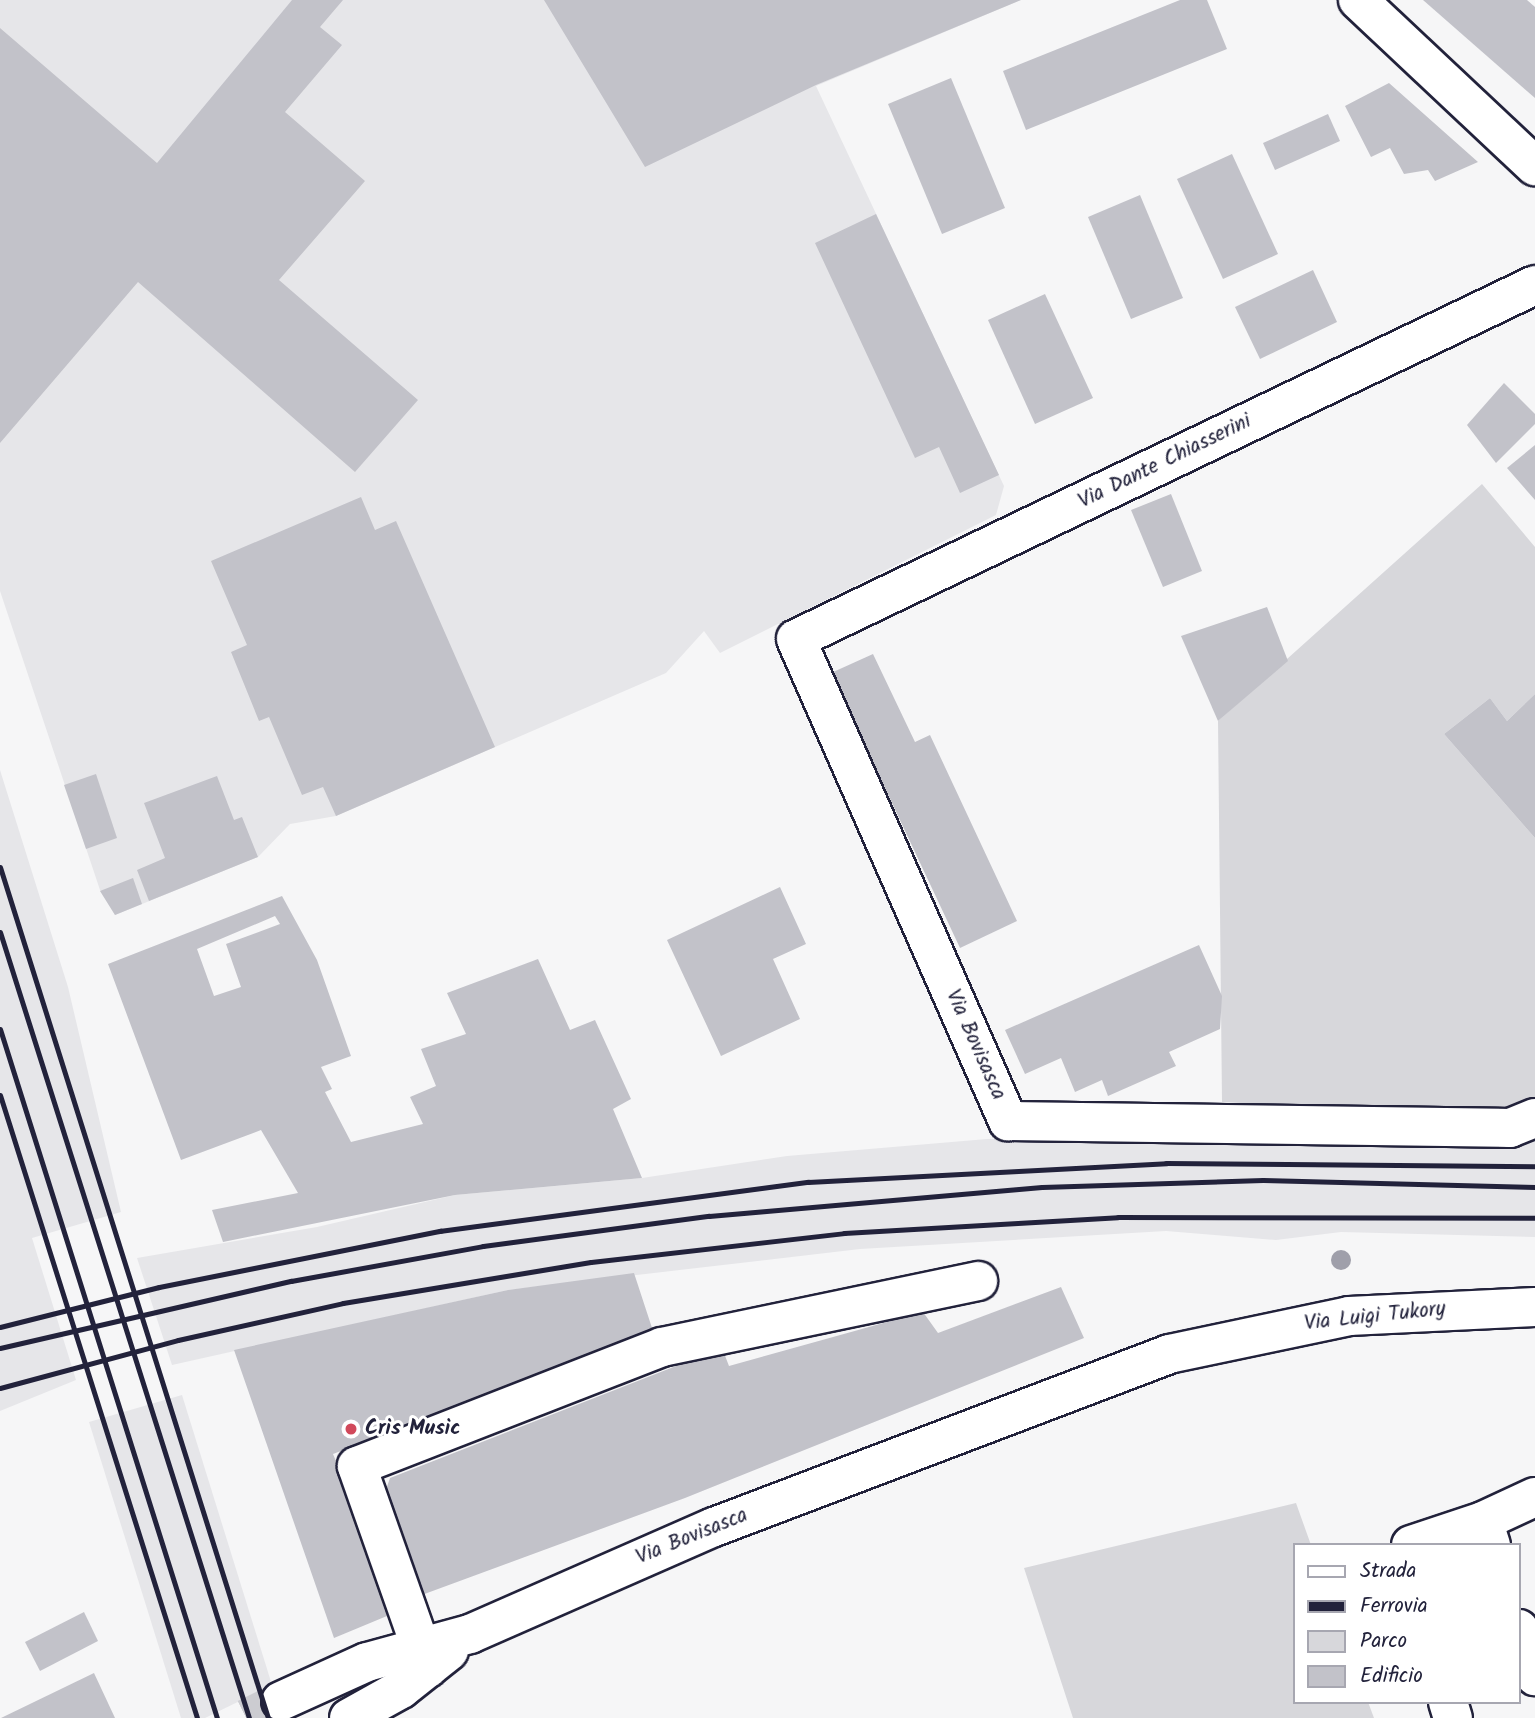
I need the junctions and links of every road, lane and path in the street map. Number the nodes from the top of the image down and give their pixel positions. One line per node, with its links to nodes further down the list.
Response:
1 (1357, 0): 2 (street)
2 (1535, 166)
3 (1535, 285): 4 (street, Via Dante Chiasserini)
4 (796, 639): 5 (street, Via Bovisasca)
5 (1535, 1118)
6 (978, 1281): 13 (street)
7 (1535, 1307): 8 (street, Via Luigi Tukory)
8 (1217, 1342): 13 (street, Via Bovisasca)
9 (1535, 1497): 10 (street)
10 (1487, 1533): 11 (street)
11 (1424, 1543)
12 (1521, 1635): 14 (street)
13 (424, 1658): 15 (street, Via Bovisasca); 16 (street, Via Bovisasca)
14 (1535, 1676)
15 (281, 1701)
16 (349, 1718)

